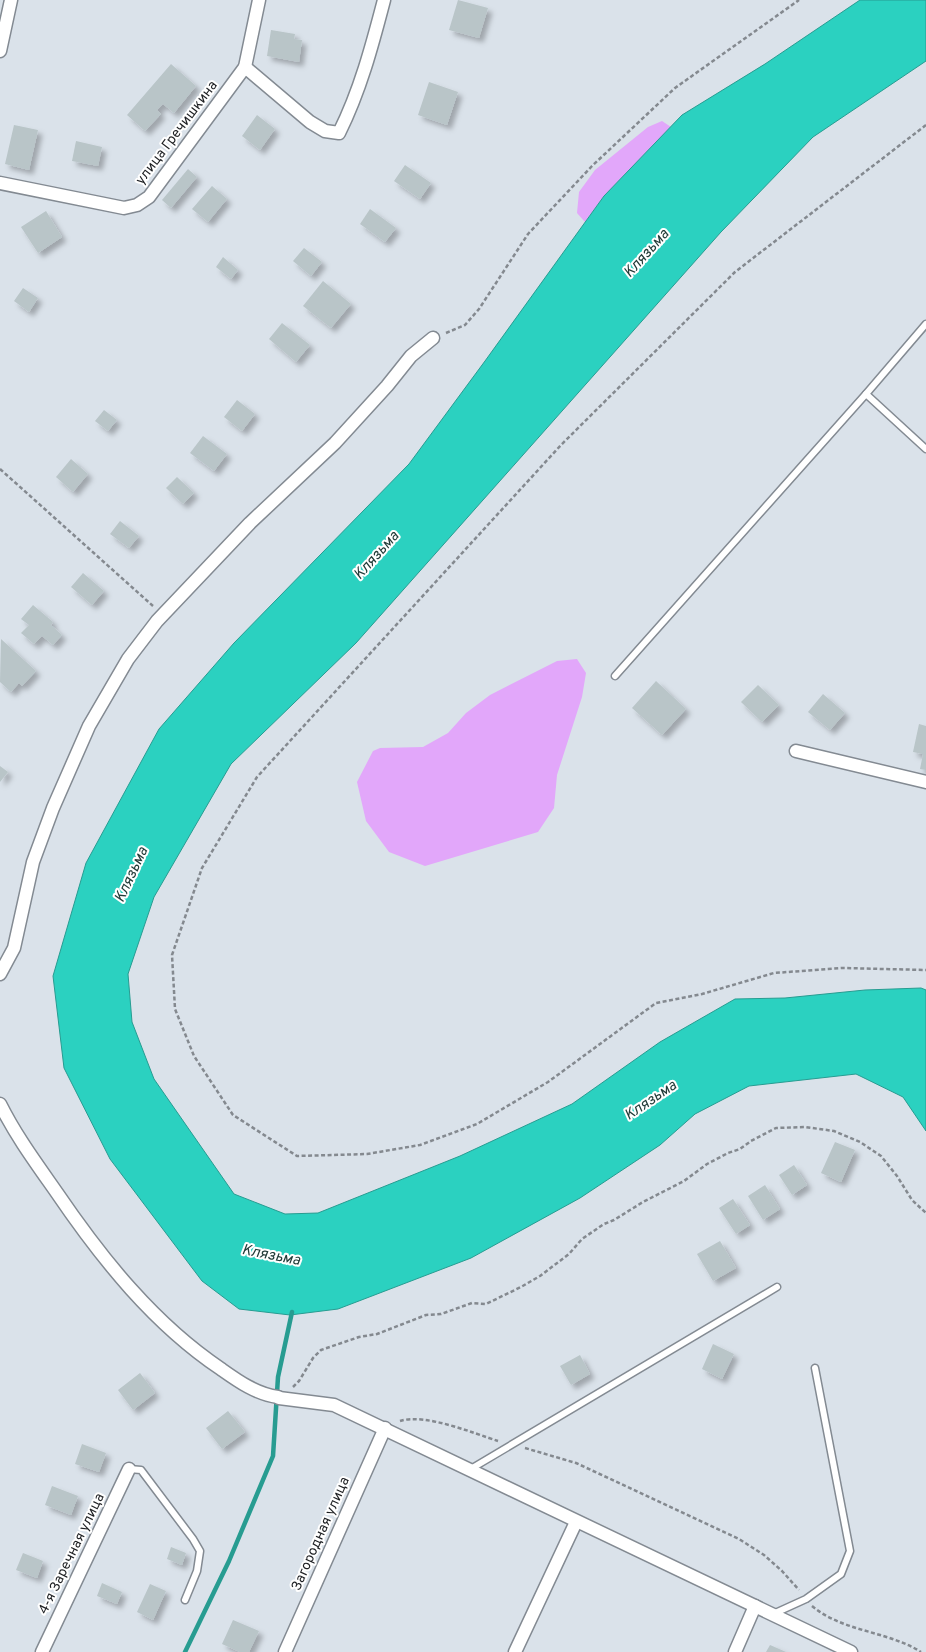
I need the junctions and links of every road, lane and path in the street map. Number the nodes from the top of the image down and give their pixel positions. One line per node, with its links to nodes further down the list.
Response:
1 (11, 0): 5 (street)
2 (259, 0): 6 (street, улица Гречишкина)
3 (384, 0): 6 (street)
4 (799, 0): 10 (path)
5 (0, 52)
6 (245, 66): 8 (street, улица Гречишкина)
7 (926, 125): 18 (path)
8 (0, 183)
9 (926, 324): 11 (lane)
10 (433, 338): 14 (street)
11 (866, 394): 12 (lane); 15 (lane)
12 (926, 449)
13 (0, 469): 14 (path)
14 (163, 616): 19 (street)
15 (615, 676)
16 (796, 751): 17 (street)
17 (926, 782)
18 (926, 970)
19 (0, 974)
20 (0, 1104): 24 (street)
21 (926, 1213): 24 (path)
22 (777, 1287): 26 (lane)
23 (815, 1368): 30 (lane)
24 (276, 1397): 25 (street)
25 (385, 1428): 26 (path); 28 (street); 35 (street, Загородная улица)
26 (511, 1444): 28 (lane); 30 (path)
27 (129, 1469): 31 (lane); 34 (street, 4-я Заречная улица)
28 (469, 1470): 29 (street)
29 (576, 1522): 32 (street); 36 (street)
30 (806, 1599): 33 (lane); 39 (path)
31 (185, 1600)
32 (755, 1606): 33 (street); 37 (street)
33 (773, 1614): 38 (street)
34 (42, 1652)
35 (285, 1652)
36 (515, 1652)
37 (735, 1652)
38 (851, 1652)
39 (921, 1652)

